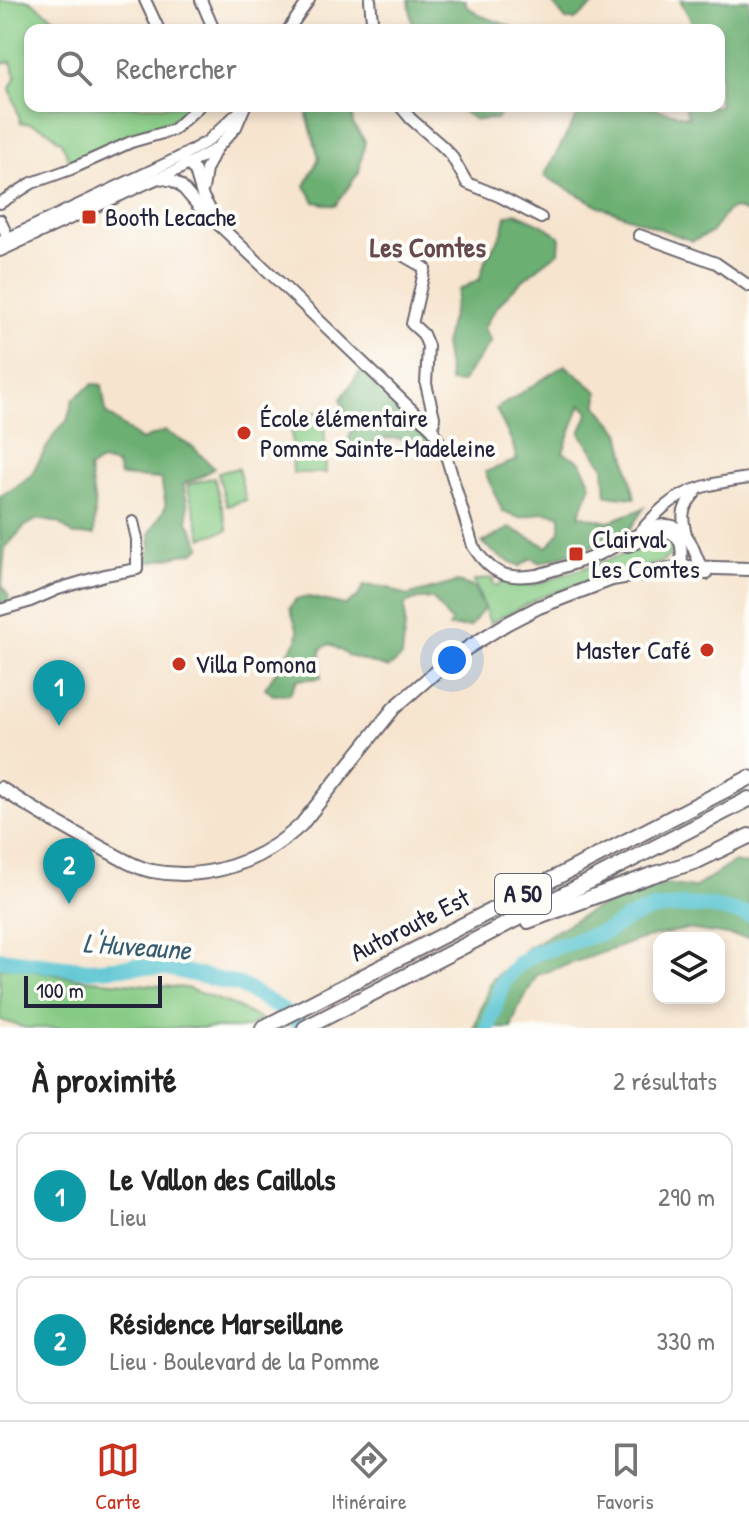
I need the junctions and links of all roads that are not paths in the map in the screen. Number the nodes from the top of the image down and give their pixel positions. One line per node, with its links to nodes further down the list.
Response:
1 (158, 0): 5 (street)
2 (201, 0): 7 (street)
3 (309, 0): 8 (street)
4 (370, 0): 9 (street)
5 (146, 3): 6 (street)
6 (156, 24)
7 (211, 24)
8 (292, 24)
9 (372, 24)
10 (192, 112): 20 (street)
11 (238, 112): 15 (street)
12 (242, 112): 14 (street)
13 (405, 112): 21 (street)
14 (216, 149): 16 (street); 19 (street)
15 (178, 164): 16 (street); 17 (street); 18 (street); 26 (street)
16 (189, 164): 19 (street)
17 (159, 178): 18 (street); 25 (street)
18 (181, 186): 23 (street)
19 (202, 195): 23 (street)
20 (0, 203)
21 (541, 218)
22 (0, 220): 26 (street)
23 (220, 226): 30 (street)
24 (639, 235): 29 (street)
25 (27, 239): 26 (street); 27 (street)
26 (4, 240)
27 (0, 251)
28 (395, 251): 30 (street)
29 (749, 286)
30 (433, 430): 39 (street)
31 (749, 478): 32 (street)
32 (699, 488): 33 (street); 34 (street)
33 (673, 501): 36 (street); 38 (street)
34 (685, 505): 36 (street); 37 (street)
35 (133, 522): 42 (street)
36 (667, 528): 37 (street); 38 (street); 39 (street); 40 (street)
37 (686, 535): 40 (street)
38 (635, 536): 39 (street)
39 (603, 552)
40 (694, 571): 41 (main road); 47 (main road)
41 (749, 571)
42 (0, 610)
43 (749, 778): 50 (highway, Autoroute Est / A 50)
44 (0, 788): 47 (main road)
45 (0, 797): 47 (main road)
46 (749, 799): 49 (highway, Autoroute Est / A 50)
47 (32, 808)
48 (749, 836): 49 (highway)
49 (472, 941): 51 (highway, Autoroute Est / A 50)
50 (268, 1025)
51 (310, 1026)

